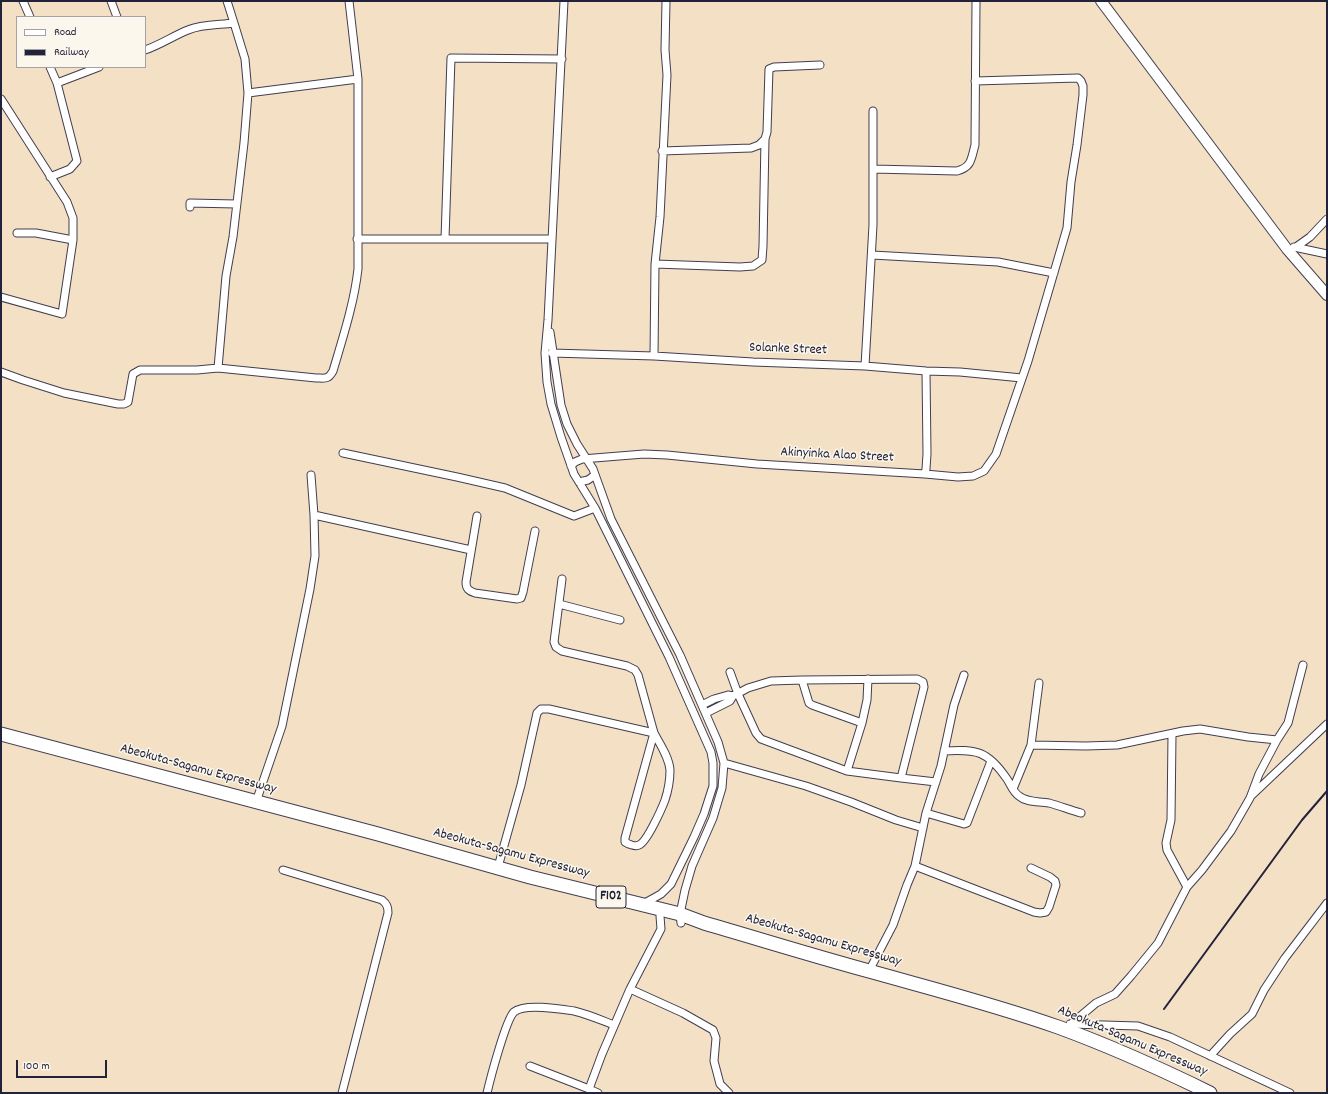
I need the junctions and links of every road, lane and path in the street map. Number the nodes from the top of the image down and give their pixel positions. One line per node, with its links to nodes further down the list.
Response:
1 (23, 1): 9 (street)
2 (111, 1): 10 (street)
3 (227, 1): 11 (street)
4 (349, 1): 17 (street)
5 (564, 1): 13 (street)
6 (666, 1): 24 (street)
7 (976, 1): 18 (street)
8 (1101, 1): 35 (street)
9 (30, 16)
10 (116, 16)
11 (234, 23): 12 (street); 20 (street)
12 (146, 50)
13 (562, 59): 32 (street); 33 (street)
14 (820, 65): 23 (street)
15 (50, 68): 19 (street)
16 (97, 68): 19 (street)
17 (358, 79): 20 (street); 31 (street)
18 (975, 81): 25 (street); 39 (street, Akinyinka Alao Street)
19 (57, 83): 26 (street)
20 (248, 93): 27 (street)
21 (1, 99): 26 (street)
22 (873, 111): 25 (street)
23 (765, 139): 24 (street); 38 (street)
24 (662, 151): 38 (street)
25 (873, 169): 37 (street)
26 (50, 177): 34 (street)
27 (236, 204): 28 (street); 46 (street)
28 (190, 207)
29 (1327, 219): 35 (street)
30 (17, 233): 34 (street)
31 (357, 239): 32 (street); 46 (street)
32 (445, 239): 33 (street)
33 (552, 239): 42 (street)
34 (73, 240): 41 (street)
35 (1291, 248): 36 (street); 40 (street)
36 (1327, 254)
37 (872, 255): 39 (street); 45 (street)
38 (655, 264): 44 (street)
39 (1054, 273): 49 (street, Akinyinka Alao Street)
40 (1327, 295)
41 (1, 296)
42 (548, 320): 43 (street); 52 (street)
43 (552, 353): 44 (street, Solanke Street); 51 (street)
44 (654, 356): 45 (street, Solanke Street)
45 (865, 366): 47 (street, Solanke Street)
46 (218, 368): 48 (street)
47 (926, 371): 49 (street, Solanke Street); 53 (street)
48 (1, 372)
49 (1022, 378): 53 (street, Akinyinka Alao Street)
50 (343, 453): 57 (street)
51 (587, 459): 52 (street, Akinyinka Alao Street); 53 (street, Akinyinka Alao Street); 55 (street)
52 (571, 466): 56 (street)
53 (925, 474)
54 (312, 475): 58 (street)
55 (595, 475): 56 (street); 72 (street)
56 (579, 482): 57 (street)
57 (595, 508): 94 (street)
58 (314, 515): 61 (street); 90 (street)
59 (476, 516): 61 (street)
60 (535, 531): 61 (street)
61 (471, 550)
62 (562, 579): 63 (street)
63 (559, 604): 64 (street); 76 (street)
64 (620, 620)
65 (1303, 665): 79 (street)
66 (730, 672): 71 (street)
67 (964, 675): 82 (street)
68 (868, 679): 69 (street); 74 (street); 86 (street)
69 (802, 680): 71 (street); 74 (street)
70 (1039, 683): 81 (street)
71 (735, 695): 72 (street); 73 (street); 85 (street)
72 (702, 705): 73 (street)
73 (706, 713): 84 (street)
74 (862, 723): 85 (street)
75 (1327, 724): 89 (street)
76 (654, 733): 76 (street); 97 (street)
77 (1, 734): 90 (highway, Abeokuta-Sagamu Expressway / F102)
78 (1172, 735): 79 (street); 81 (street); 101 (street)
79 (1277, 740): 89 (street)
80 (1, 741): 104 (highway, Abeokuta-Sagamu Expressway / F102)
81 (1031, 745): 88 (street)
82 (944, 751): 83 (street); 87 (street)
83 (991, 760): 88 (street); 91 (street)
84 (724, 763): 93 (street); 95 (street)
85 (847, 771): 86 (street)
86 (901, 778): 87 (street)
87 (936, 782): 91 (street)
88 (1013, 789): 92 (street)
89 (1250, 798): 101 (street)
90 (256, 802): 97 (highway, Abeokuta-Sagamu Expressway / F102)
91 (926, 813): 93 (street)
92 (1081, 813)
93 (923, 828): 96 (street)
94 (682, 862): 95 (street); 100 (street)
95 (692, 866): 102 (street)
96 (915, 866): 98 (street); 107 (street)
97 (498, 867): 104 (highway, Abeokuta-Sagamu Expressway / F102)
98 (1031, 868)
99 (283, 870): 114 (street)
100 (671, 884): 102 (street); 104 (street)
101 (1187, 887): 110 (street)
102 (684, 890): 106 (street)
103 (1327, 904): 111 (street)
104 (638, 907): 105 (highway, Abeokuta-Sagamu Expressway / F102); 106 (highway, Abeokuta-Sagamu Expressway / F102)
105 (660, 916): 106 (highway, Abeokuta-Sagamu Expressway / F102); 108 (street)
106 (681, 919): 107 (highway, Abeokuta-Sagamu Expressway / F102); 110 (highway, Abeokuta-Sagamu Expressway / F102)
107 (869, 971): 110 (highway, Abeokuta-Sagamu Expressway / F102)
108 (630, 988): 109 (street); 117 (street)
109 (614, 1025): 113 (street); 115 (street)
110 (1061, 1028): 111 (street); 118 (highway, Abeokuta-Sagamu Expressway / F102); 119 (highway, Abeokuta-Sagamu Expressway / F102)
111 (1210, 1056): 120 (street)
112 (530, 1066): 113 (street)
113 (589, 1088): 116 (street)
114 (342, 1093)
115 (487, 1093)
116 (598, 1093)
117 (729, 1093)
118 (1195, 1093)
119 (1210, 1093)
120 (1290, 1093)

